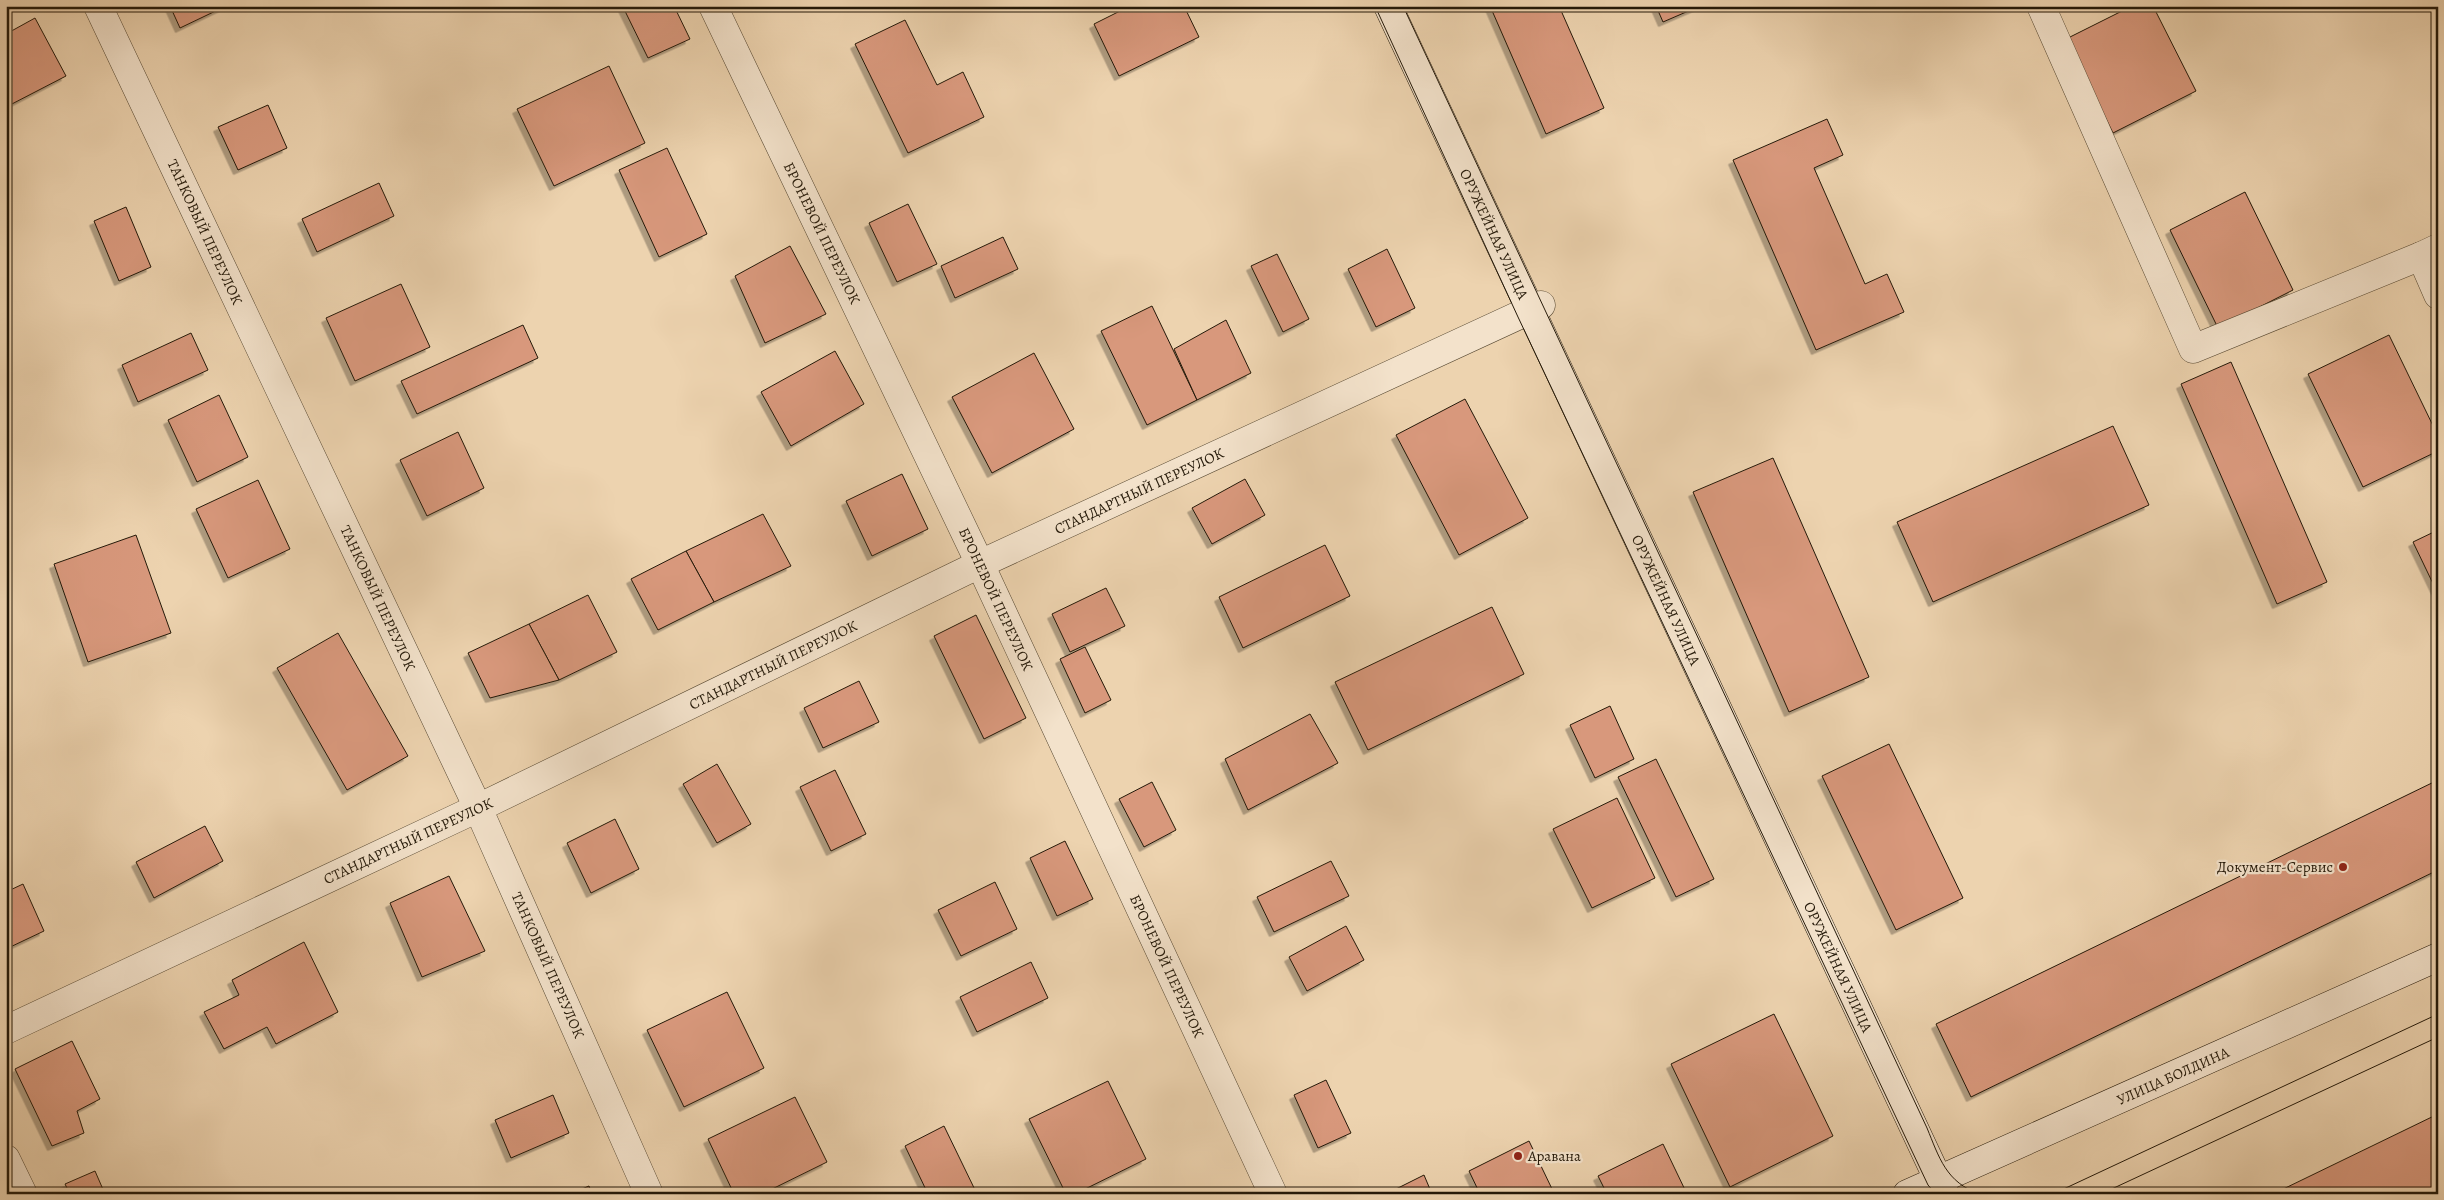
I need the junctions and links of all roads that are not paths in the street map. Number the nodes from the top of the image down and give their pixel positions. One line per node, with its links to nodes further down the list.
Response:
1 (98, 6): 9 (street, ТАНКОВЫЙ ПЕРЕУЛОК)
2 (713, 6): 8 (street, БРОНЕВОЙ ПЕРЕУЛОК)
3 (1388, 6): 7 (street, ОРУЖЕЙНАЯ УЛИЦА)
4 (2040, 6): 5 (street)
5 (2429, 252): 6 (street)
6 (2438, 295)
7 (1536, 308): 8 (street, СТАНДАРТНЫЙ ПЕРЕУЛОК); 13 (street, ОРУЖЕЙНАЯ УЛИЦА)
8 (980, 564): 9 (street, СТАНДАРТНЫЙ ПЕРЕУЛОК); 16 (street, БРОНЕВОЙ ПЕРЕУЛОК)
9 (478, 808): 11 (street, СТАНДАРТНЫЙ ПЕРЕУЛОК); 15 (street, ТАНКОВЫЙ ПЕРЕУЛОК)
10 (2438, 957): 13 (street, УЛИЦА БОЛДИНА)
11 (6, 1030)
12 (6, 1159): 14 (street)
13 (1942, 1187): 17 (street, УЛИЦА БОЛДИНА)
14 (23, 1194)
15 (649, 1194)
16 (1273, 1194)
17 (1907, 1194)

